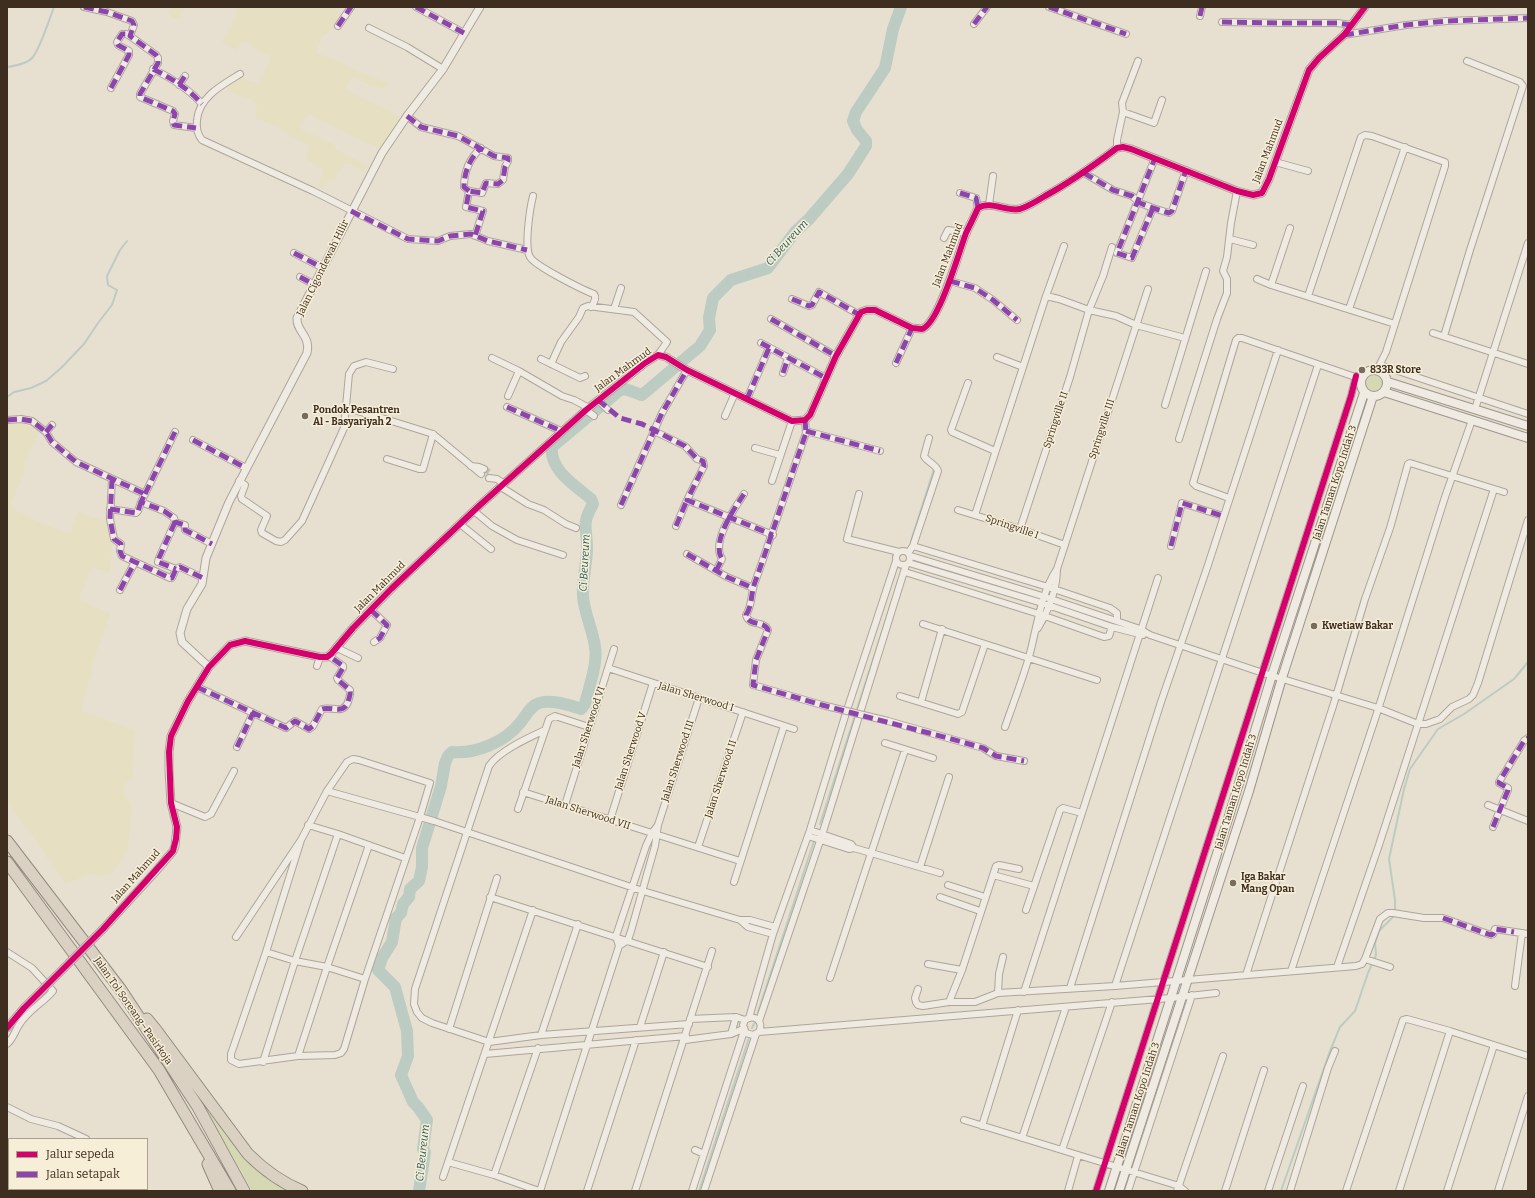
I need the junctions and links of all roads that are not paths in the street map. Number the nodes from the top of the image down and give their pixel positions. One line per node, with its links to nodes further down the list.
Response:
1 (84, 7): 19 (street)
2 (351, 7): 14 (street)
3 (416, 7): 16 (street)
4 (480, 7): 16 (street, Jalan Cigondewah Hilir)
5 (987, 7): 12 (street)
6 (1049, 7): 17 (street)
7 (1202, 7): 9 (street)
8 (1365, 7): 13 (street, Jalan Mahmud)
9 (1200, 16)
10 (1528, 18): 18 (street)
11 (1222, 22): 13 (street)
12 (974, 24)
13 (1352, 25): 18 (street, Jalan Mahmud)
14 (338, 26)
15 (369, 28): 23 (street)
16 (464, 33): 23 (street, Jalan Cigondewah Hilir)
17 (1126, 34)
18 (1344, 35): 37 (street, Jalan Mahmud)
19 (130, 36): 22 (street); 27 (street)
20 (1138, 61): 30 (street)
21 (1467, 61): 87 (street)
22 (153, 69): 26 (street); 32 (street)
23 (443, 69): 31 (street, Jalan Cigondewah Hilir)
24 (240, 74): 29 (street)
25 (185, 76): 26 (street)
26 (179, 85): 29 (street)
27 (111, 88)
28 (1162, 100): 30 (street)
29 (202, 104): 32 (street)
30 (1124, 112): 35 (street)
31 (406, 116): 34 (street); 52 (street, Jalan Cigondewah Hilir)
32 (196, 128): 52 (street)
33 (1405, 147): 74 (street); 78 (street); 83 (street)
34 (481, 148): 42 (street); 44 (street)
35 (1116, 148): 36 (street, Jalan Mahmud); 40 (street)
36 (1155, 158): 38 (street, Jalan Mahmud); 48 (street)
37 (1275, 162): 39 (street); 45 (street, Jalan Mahmud)
38 (1186, 170): 45 (street, Jalan Mahmud); 51 (street)
39 (1308, 171)
40 (1084, 173): 48 (street); 49 (street)
41 (993, 176): 49 (street)
42 (503, 180): 43 (street); 44 (street)
43 (510, 183)
44 (469, 191): 55 (street)
45 (1237, 191): 57 (street)
46 (960, 193): 50 (street)
47 (533, 196): 62 (street)
48 (1138, 201): 51 (street); 51 (street)
49 (989, 205): 50 (street)
50 (978, 208): 54 (street, Jalan Mahmud)
51 (1153, 208)
52 (351, 211): 55 (street); 64 (street, Jalan Cigondewah Hilir)
53 (1290, 228): 70 (street)
54 (966, 233): 56 (street); 68 (street, Jalan Mahmud)
55 (475, 236): 62 (street)
56 (944, 238)
57 (1230, 239): 59 (street); 142 (street)
58 (1528, 243): 92 (street)
59 (1253, 245)
60 (1064, 246): 73 (street)
61 (1112, 248): 79 (street, Springville II)
62 (528, 250): 76 (street)
63 (294, 253): 64 (street)
64 (323, 268): 69 (street, Jalan Cigondewah Hilir)
65 (1206, 271): 88 (street)
66 (300, 277): 69 (street)
67 (1257, 279): 70 (street)
68 (950, 281): 82 (street); 85 (street, Jalan Mahmud)
69 (315, 285): 149 (street, Jalan Cigondewah Hilir)
70 (1271, 285): 74 (street)
71 (621, 288): 77 (street)
72 (1148, 289): 84 (street, Springville III)
73 (1046, 296): 79 (street); 103 (street)
74 (1308, 296): 78 (street)
75 (792, 299): 80 (street)
76 (591, 307): 77 (street); 100 (street)
77 (614, 309): 93 (street)
78 (1349, 309): 83 (street)
79 (1089, 310): 84 (street); 177 (street, Springville II)
80 (858, 314): 85 (street); 94 (street)
81 (771, 319): 94 (street)
82 (1017, 320)
83 (1395, 324): 104 (street)
84 (1136, 325): 88 (street); 180 (street, Springville III)
85 (912, 328): 99 (street)
86 (1434, 333): 87 (street)
87 (1444, 336): 92 (street)
88 (1185, 338): 121 (street)
89 (761, 343): 90 (street)
90 (769, 348): 97 (street); 119 (street)
91 (1278, 350): 102 (street); 162 (street); 162 (street)
92 (1493, 352): 101 (street); 120 (street)
93 (658, 355): 106 (street, Jalan Mahmud); 125 (street, Jalan Mahmud)
94 (836, 356): 110 (street)
95 (998, 357): 103 (street)
96 (492, 358): 107 (street)
97 (788, 358): 108 (street); 110 (street)
98 (541, 360): 100 (street)
99 (896, 363)
100 (551, 364): 109 (street)
101 (1528, 364)
102 (1318, 365): 111 (street); 220 (street)
103 (1023, 367): 146 (street)
104 (1378, 367): 111 (main road); 112 (main road); 120 (street)
105 (393, 369): 123 (street)
106 (686, 369): 115 (street, Jalan Mahmud); 134 (street)
107 (519, 371): 117 (street); 125 (street)
108 (783, 373)
109 (584, 376)
110 (826, 378): 129 (street)
111 (1359, 378): 116 (main road); 195 (street)
112 (1388, 382): 114 (main road); 124 (main road)
113 (968, 383): 146 (street)
114 (1384, 392): 118 (main road); 130 (main road)
115 (735, 393): 119 (street, Jalan Mahmud); 127 (street)
116 (1364, 393): 118 (main road); 196 (main road, Jalan Taman Kopo Indah 3)
117 (508, 396)
118 (1373, 396): 226 (main road, Jalan Taman Kopo Indah 3)
119 (747, 399): 131 (street, Jalan Mahmud)
120 (1479, 399): 124 (street); 126 (street)
121 (1165, 405)
122 (507, 407): 138 (street)
123 (347, 408): 139 (street); 154 (street)
124 (1475, 409): 133 (main road)
125 (590, 411): 138 (street, Jalan Mahmud)
126 (1528, 414)
127 (725, 416)
128 (7, 420): 136 (street)
129 (805, 420): 131 (street); 135 (street)
130 (1472, 420): 141 (main road); 152 (street)
131 (792, 421): 147 (street)
132 (52, 426): 136 (street)
133 (1528, 426)
134 (654, 431): 163 (street); 165 (street)
135 (806, 431): 145 (street); 178 (street)
136 (46, 432): 153 (street)
137 (175, 432): 159 (street)
138 (561, 433): 156 (street, Jalan Mahmud)
139 (433, 434): 148 (street); 150 (street)
140 (929, 438): 181 (street)
141 (1528, 438)
142 (1179, 439)
143 (193, 440): 149 (street)
144 (755, 448): 147 (street)
145 (880, 451)
146 (995, 451): 169 (street)
147 (780, 455): 155 (street)
148 (387, 459)
149 (246, 468): 154 (street, Jalan Cigondewah Hilir)
150 (482, 472)
151 (490, 475): 156 (street)
152 (1453, 477): 157 (street); 230 (street); 234 (street)
153 (112, 479): 159 (street); 166 (street)
154 (240, 481): 179 (street, Jalan Cigondewah Hilir)
155 (772, 481)
156 (503, 485): 168 (street, Jalan Mahmud); 176 (street)
157 (1494, 489): 158 (street); 238 (street)
158 (1504, 492)
159 (145, 494): 164 (street)
160 (744, 494): 171 (street)
161 (859, 494): 184 (street)
162 (1229, 498): 170 (street)
163 (687, 500): 171 (street); 175 (street)
164 (141, 502): 166 (street); 173 (street)
165 (621, 505)
166 (110, 509): 189 (street)
167 (958, 510): 169 (street, Springville I)
168 (474, 511): 174 (street, Jalan Mahmud); 187 (street)
169 (975, 515): 177 (street, Springville I)
170 (1223, 516): 182 (street); 213 (street)
171 (729, 517): 178 (street); 193 (street)
172 (1528, 520): 238 (street)
173 (175, 522): 179 (street); 191 (street)
174 (460, 524): 183 (street); 204 (street, Jalan Mahmud)
175 (676, 526)
176 (576, 528)
177 (1020, 529): 180 (street, Springville I)
178 (773, 534): 200 (street)
179 (212, 544): 197 (street, Jalan Cigondewah Hilir)
180 (1064, 545): 192 (street, Springville III)
181 (913, 546): 186 (street); 199 (street)
182 (1171, 546)
183 (491, 550)
184 (899, 552): 186 (street); 188 (street)
185 (687, 554): 193 (street)
186 (910, 554): 190 (street); 203 (street)
187 (563, 555)
188 (896, 561): 190 (street); 237 (street)
189 (135, 562): 191 (street); 201 (street)
190 (908, 564): 194 (street); 203 (street)
191 (176, 569): 197 (street)
192 (1057, 569): 199 (street); 202 (street)
193 (716, 571): 200 (street)
194 (905, 572): 205 (street); 241 (street)
195 (1295, 574): 196 (street); 224 (street)
196 (1304, 577): 225 (main road, Jalan Taman Kopo Indah 3)
197 (203, 578): 222 (street, Jalan Cigondewah Hilir)
198 (1158, 578): 210 (street)
199 (1048, 587): 202 (street); 203 (street)
200 (753, 588): 250 (street, bridge)
201 (120, 590)
202 (1055, 590): 203 (street); 206 (street)
203 (1046, 601): 205 (street); 206 (street); 208 (street)
204 (371, 610): 211 (street); 214 (street, Jalan Mahmud)
205 (1042, 615): 208 (street); 219 (street)
206 (1117, 621): 210 (street)
207 (923, 624): 209 (street)
208 (1112, 627): 210 (street)
209 (942, 629): 212 (street); 233 (street)
210 (1140, 632): 213 (street); 261 (street)
211 (374, 642)
212 (985, 644): 219 (street); 233 (street)
213 (1181, 645): 220 (street); 326 (street)
214 (337, 648): 216 (street, Jalan Mahmud); 218 (street)
215 (614, 649): 223 (street, Jalan Sherwood VI)
216 (329, 656): 217 (street, Jalan Mahmud); 235 (street)
217 (320, 657): 221 (street); 222 (street, Jalan Mahmud)
218 (358, 658)
219 (1029, 658): 227 (street); 242 (street)
220 (1222, 659): 224 (street); 324 (street)
221 (317, 666)
222 (209, 667): 229 (street, Jalan Mahmud)
223 (608, 668): 228 (street, Jalan Sherwood I); 239 (street, Jalan Sherwood VI)
224 (1263, 673): 225 (street); 260 (street)
225 (1272, 675): 226 (street); 262 (main road, Jalan Taman Kopo Indah 3)
226 (1282, 678): 230 (street); 321 (main road, Jalan Taman Kopo Indah 3)
227 (1097, 680)
228 (653, 683): 232 (street, Jalan Sherwood I); 264 (street, Jalan Sherwood V)
229 (197, 687): 235 (street); 255 (street, Jalan Mahmud)
230 (1336, 695): 234 (street); 318 (street)
231 (900, 696): 233 (street)
232 (699, 698): 236 (street, Jalan Sherwood I); 271 (street, Jalan Sherwood III)
233 (921, 702)
234 (1378, 708): 238 (street); 317 (street)
235 (253, 712): 247 (street)
236 (743, 712): 240 (street, Jalan Sherwood I); 276 (street, Jalan Sherwood II)
237 (844, 723): 241 (street); 269 (street)
238 (1418, 724): 314 (street)
239 (589, 726): 244 (street); 256 (street, Jalan Sherwood VI)
240 (784, 726): 243 (street, Jalan Sherwood I); 279 (street)
241 (855, 726): 272 (street)
242 (1005, 727)
243 (794, 729)
244 (544, 730): 254 (street); 268 (street)
245 (1528, 738): 259 (street)
246 (885, 743): 248 (street)
247 (238, 747)
248 (905, 750): 249 (street); 277 (street)
249 (933, 758)
250 (1024, 761)
251 (234, 771): 255 (street)
252 (950, 777): 281 (street)
253 (326, 791): 263 (street); 263 (street); 266 (street)
254 (524, 792): 256 (street, Jalan Sherwood VII); 258 (street)
255 (171, 803): 347 (street, Jalan Mahmud, bridge)
256 (565, 805): 264 (street, Jalan Sherwood VII)
257 (1488, 805): 259 (street)
258 (518, 809)
259 (1500, 810): 265 (street); 267 (street)
260 (1218, 812): 262 (street); 323 (street)
261 (1082, 813): 288 (street); 329 (street)
262 (1229, 816): 322 (main road, Jalan Taman Kopo Indah 3)
263 (422, 818): 268 (street); 278 (street)
264 (610, 820): 271 (street, Jalan Sherwood VII)
265 (1528, 821)
266 (308, 825): 270 (street); 273 (street)
267 (1493, 827)
268 (467, 833): 289 (street); 348 (street)
269 (809, 833): 272 (street); 298 (street)
270 (338, 834): 275 (street); 310 (street)
271 (654, 834): 276 (street); 289 (street); 290 (street)
272 (821, 837): 277 (street); 344 (street)
273 (301, 840): 301 (street); 306 (street)
274 (7, 841): 328 (highway, Jalan Tol Soreang–Pasirkoja)
275 (369, 845): 278 (street); 312 (street)
276 (698, 847): 279 (street)
277 (871, 853): 281 (street); 319 (street)
278 (405, 858): 320 (street)
279 (740, 861): 286 (street)
280 (7, 862): 371 (highway, Jalan Tol Soreang–Pasirkoja)
281 (920, 867): 283 (street)
282 (1019, 869): 284 (street)
283 (940, 873)
284 (993, 875): 288 (street); 293 (street)
285 (497, 878): 292 (street)
286 (734, 882)
287 (948, 885): 293 (street)
288 (1034, 886): 295 (street)
289 (632, 887): 290 (street); 300 (street)
290 (643, 891): 298 (street); 302 (street)
291 (940, 896): 296 (street)
292 (490, 897): 294 (street); 348 (street)
293 (985, 897): 296 (street)
294 (533, 910): 297 (street); 357 (street)
295 (1026, 910)
296 (980, 912): 316 (street)
297 (578, 924): 300 (street); 354 (street)
298 (774, 931): 343 (street)
299 (1525, 934): 309 (street); 325 (street)
300 (616, 936): 302 (street); 303 (street)
301 (236, 937)
302 (628, 940): 303 (street); 307 (street)
303 (618, 946): 350 (street)
304 (712, 951): 313 (street)
305 (7, 952): 358 (street)
306 (266, 952): 310 (street); 367 (street)
307 (664, 952): 313 (street); 346 (street)
308 (1003, 957): 330 (street)
309 (1367, 959): 314 (street); 315 (street)
310 (295, 961): 312 (street); 367 (street)
311 (928, 964): 316 (street)
312 (327, 967): 320 (street); 364 (street)
313 (708, 967): 345 (street)
314 (1337, 967): 317 (street)
315 (1390, 967)
316 (962, 970): 336 (street)
317 (1291, 971): 318 (street)
318 (1246, 975): 321 (street)
319 (830, 978)
320 (365, 979): 364 (street)
321 (1189, 979): 322 (street); 333 (main road, Jalan Taman Kopo Indah 3)
322 (1176, 981): 323 (street); 334 (main road, Jalan Taman Kopo Indah 3)
323 (1162, 982): 324 (street); 335 (street)
324 (1115, 986): 326 (street)
325 (1515, 986)
326 (1070, 988): 329 (street)
327 (918, 989): 336 (street)
328 (121, 990): 390 (highway, Jalan Tol Soreang–Pasirkoja); 391 (highway)
329 (1024, 992): 330 (street)
330 (998, 993): 337 (street)
331 (1216, 993): 332 (street)
332 (1192, 995): 333 (street); 384 (street)
333 (1183, 996): 334 (street); 383 (main road, Jalan Taman Kopo Indah 3)
334 (1171, 998): 335 (street); 383 (main road, Jalan Taman Kopo Indah 3)
335 (1157, 999): 338 (street); 382 (street)
336 (949, 1002): 337 (street)
337 (975, 1002): 341 (street)
338 (1112, 1002): 339 (street); 378 (street)
339 (1066, 1006): 340 (street); 376 (street)
340 (1018, 1010): 341 (street); 374 (street)
341 (974, 1013): 351 (street)
342 (736, 1017): 343 (street); 345 (street); 353 (street)
343 (747, 1019): 344 (street); 349 (street)
344 (759, 1021): 351 (street)
345 (690, 1022): 346 (street); 355 (street)
346 (640, 1027): 350 (street)
347 (7, 1028)
348 (449, 1029): 357 (street)
349 (744, 1030): 351 (street); 353 (street); 379 (street)
350 (591, 1031): 354 (street); 359 (street)
351 (758, 1031): 396 (street)
352 (1450, 1031): 360 (street); 406 (street); 407 (street)
353 (731, 1034): 355 (street)
354 (541, 1035): 357 (street)
355 (685, 1038): 356 (street); 394 (street)
356 (636, 1040): 359 (street); 393 (street)
357 (489, 1042): 363 (street)
358 (7, 1044)
359 (588, 1044): 361 (street); 392 (street)
360 (1494, 1045): 366 (street); 408 (street)
361 (538, 1048): 363 (street); 385 (street)
362 (1335, 1051): 405 (street)
363 (486, 1054): 381 (street)
364 (298, 1056): 367 (street)
365 (1223, 1056): 387 (street)
366 (1528, 1056)
367 (263, 1062)
368 (1264, 1070): 403 (street)
369 (1303, 1086): 404 (street)
370 (1528, 1096): 409 (street)
371 (179, 1102): 388 (highway); 389 (highway, Jalan Tol Soreang–Pasirkoja)
372 (7, 1107): 375 (street)
373 (964, 1120): 374 (street)
374 (982, 1126): 376 (street)
375 (84, 1138)
376 (1022, 1138): 378 (street)
377 (695, 1150): 379 (street)
378 (1062, 1150): 380 (street)
379 (704, 1154): 395 (street)
380 (1078, 1156): 382 (street); 397 (street)
381 (448, 1162): 385 (street); 386 (street)
382 (1105, 1164): 383 (street); 398 (street)
383 (1121, 1169): 384 (street); 399 (main road, Jalan Taman Kopo Indah 3); 400 (main road, Jalan Taman Kopo Indah 3)
384 (1134, 1173): 387 (street); 401 (street)
385 (494, 1175): 392 (street)
386 (443, 1177)
387 (1178, 1189): 402 (street)
388 (220, 1191)
389 (230, 1191)
390 (244, 1191)
391 (302, 1191)
392 (539, 1191)
393 (587, 1191)
394 (635, 1191)
395 (692, 1191)
396 (704, 1191)
397 (1068, 1191)
398 (1096, 1191)
399 (1109, 1191)
400 (1119, 1191)
401 (1128, 1191)
402 (1186, 1191)
403 (1225, 1191)
404 (1268, 1191)
405 (1290, 1191)
406 (1346, 1191)
407 (1399, 1191)
408 (1447, 1191)
409 (1498, 1191)

